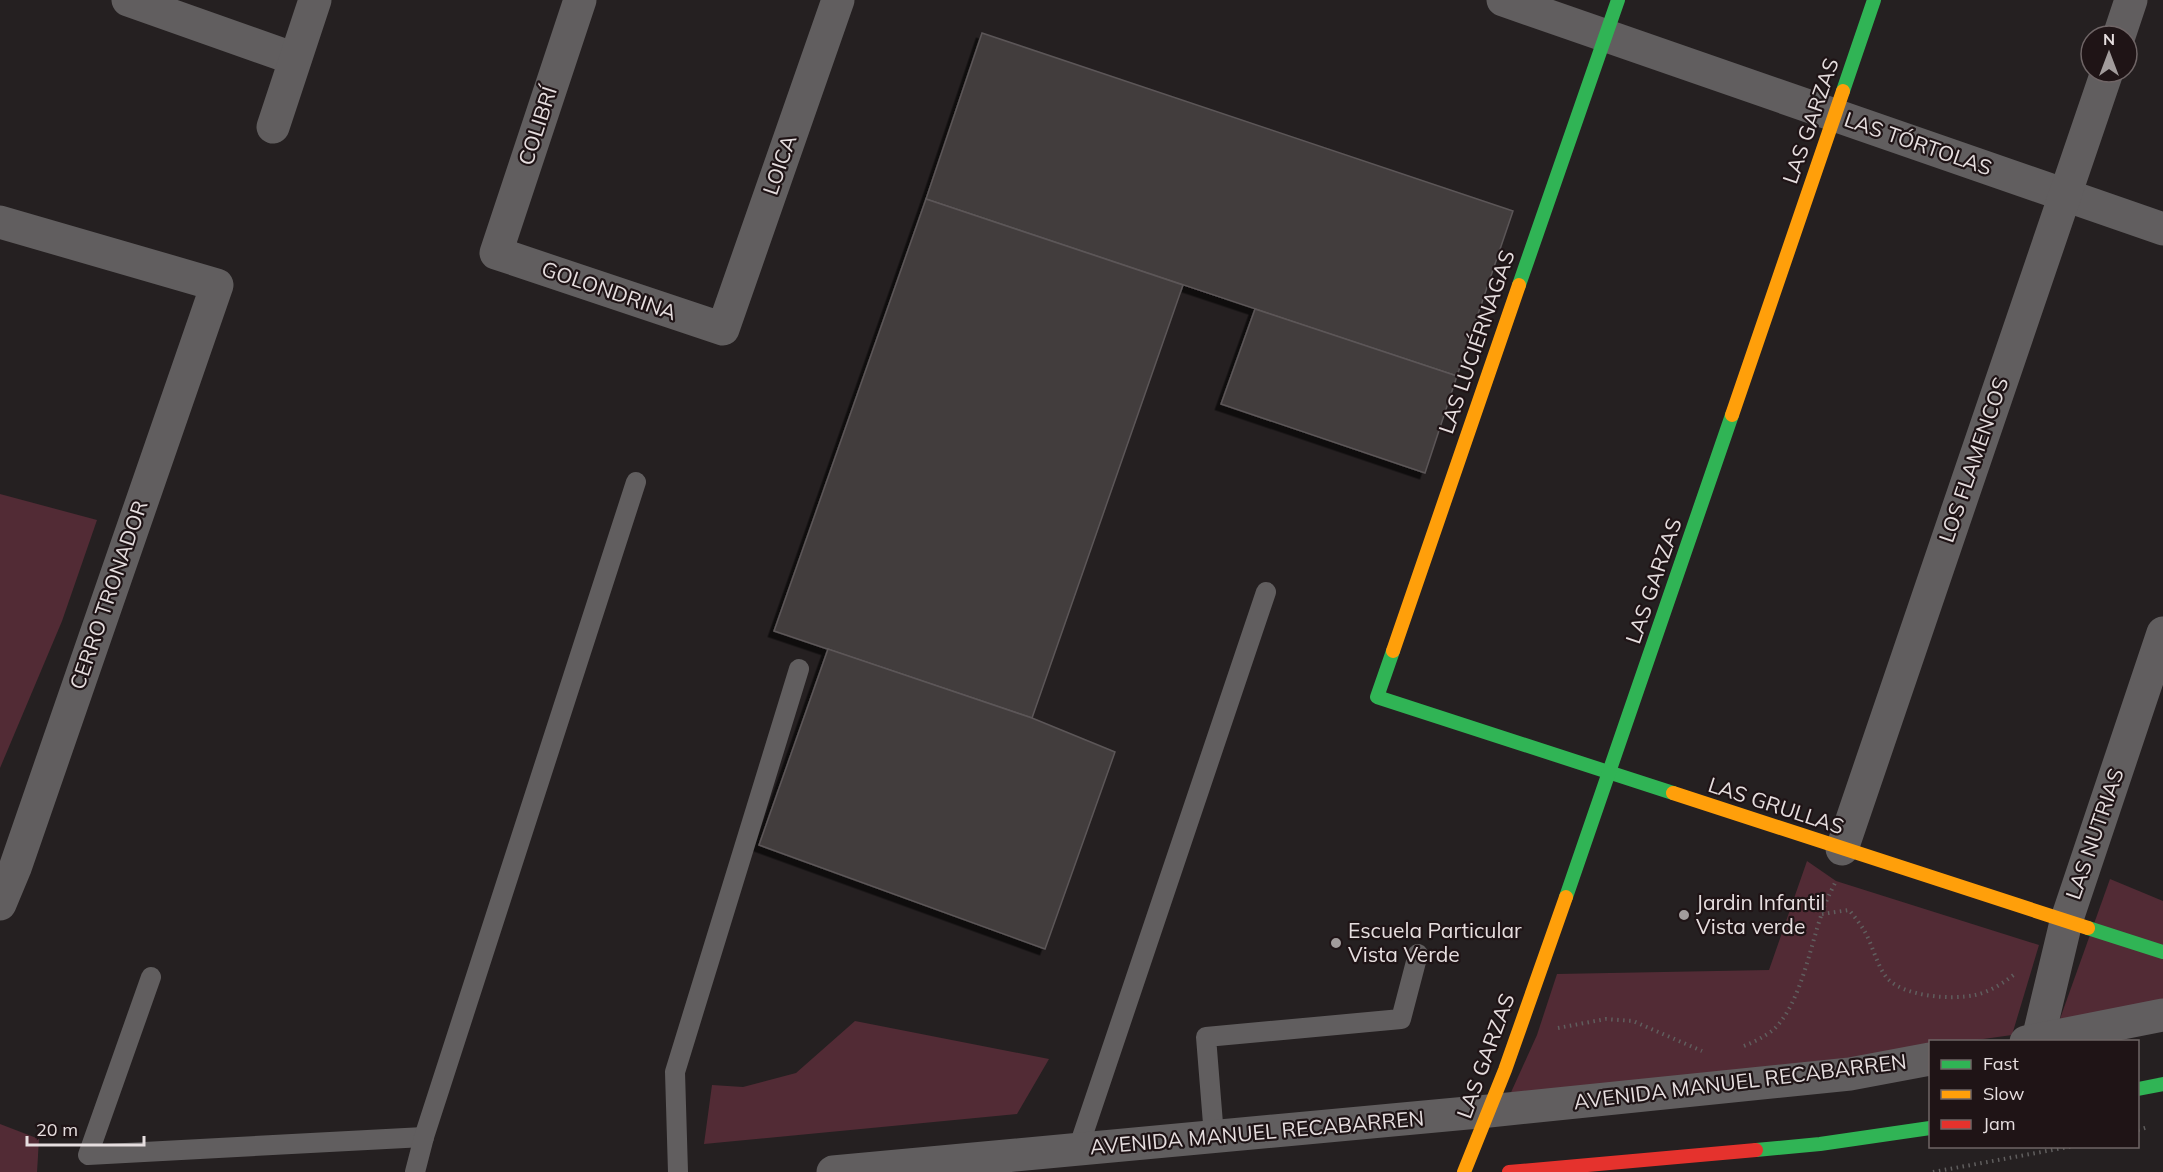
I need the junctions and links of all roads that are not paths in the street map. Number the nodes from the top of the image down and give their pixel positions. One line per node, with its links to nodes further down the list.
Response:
1 (128, 0): 11 (street)
2 (315, 0): 11 (street)
3 (580, 0): 18 (street, COLIBRÍ)
4 (838, 0): 19 (street, LOICA)
5 (1503, 0): 10 (street, LAS TÓRTOLAS)
6 (1617, 0): 10 (street, LAS LUCIÉRNAGAS)
7 (1874, 0): 13 (street, LAS GARZAS)
8 (2131, 0): 9 (street)
9 (2123, 24)
10 (1605, 35): 13 (street, LAS TÓRTOLAS); 24 (street, LAS LUCIÉRNAGAS)
11 (295, 59): 14 (street)
12 (2103, 84): 15 (street, LOS FLAMENCOS)
13 (1836, 115): 15 (street, LAS TÓRTOLAS); 25 (street, LAS GARZAS)
14 (273, 127)
15 (2065, 195): 17 (street, LAS TÓRTOLAS); 26 (street, LOS FLAMENCOS)
16 (0, 222): 27 (street, CERRO TRONADOR)
17 (2163, 229)
18 (496, 253): 19 (street, GOLONDRINA)
19 (723, 329)
20 (636, 482): 41 (lane)
21 (1266, 592): 42 (lane)
22 (2163, 633): 29 (street, LAS NUTRIAS)
23 (799, 669): 44 (lane)
24 (1377, 697): 25 (street, LAS GRULLAS)
25 (1610, 773): 26 (street, LAS GRULLAS); 38 (street, LAS GARZAS)
26 (1842, 849): 29 (street, LAS GRULLAS)
27 (7, 860): 28 (street, CERRO TRONADOR)
28 (0, 904)
29 (2064, 931): 30 (street, LAS GRULLAS); 34 (street, LAS NUTRIAS)
30 (2163, 952)
31 (1418, 954): 40 (lane)
32 (151, 977): 41 (lane)
33 (2163, 1015): 34 (street)
34 (2032, 1040)
35 (1929, 1059): 38 (street, AVENIDA MANUEL RECABARREN)
36 (2163, 1084): 37 (street)
37 (2139, 1089)
38 (1489, 1111): 40 (street, AVENIDA MANUEL RECABARREN); 46 (street, LAS GARZAS)
39 (1929, 1128): 47 (street)
40 (1214, 1136): 42 (street, AVENIDA MANUEL RECABARREN)
41 (424, 1137): 43 (lane)
42 (1078, 1149): 45 (street, AVENIDA MANUEL RECABARREN)
43 (415, 1172)
44 (678, 1172)
45 (833, 1172)
46 (1464, 1172)
47 (1509, 1172)

